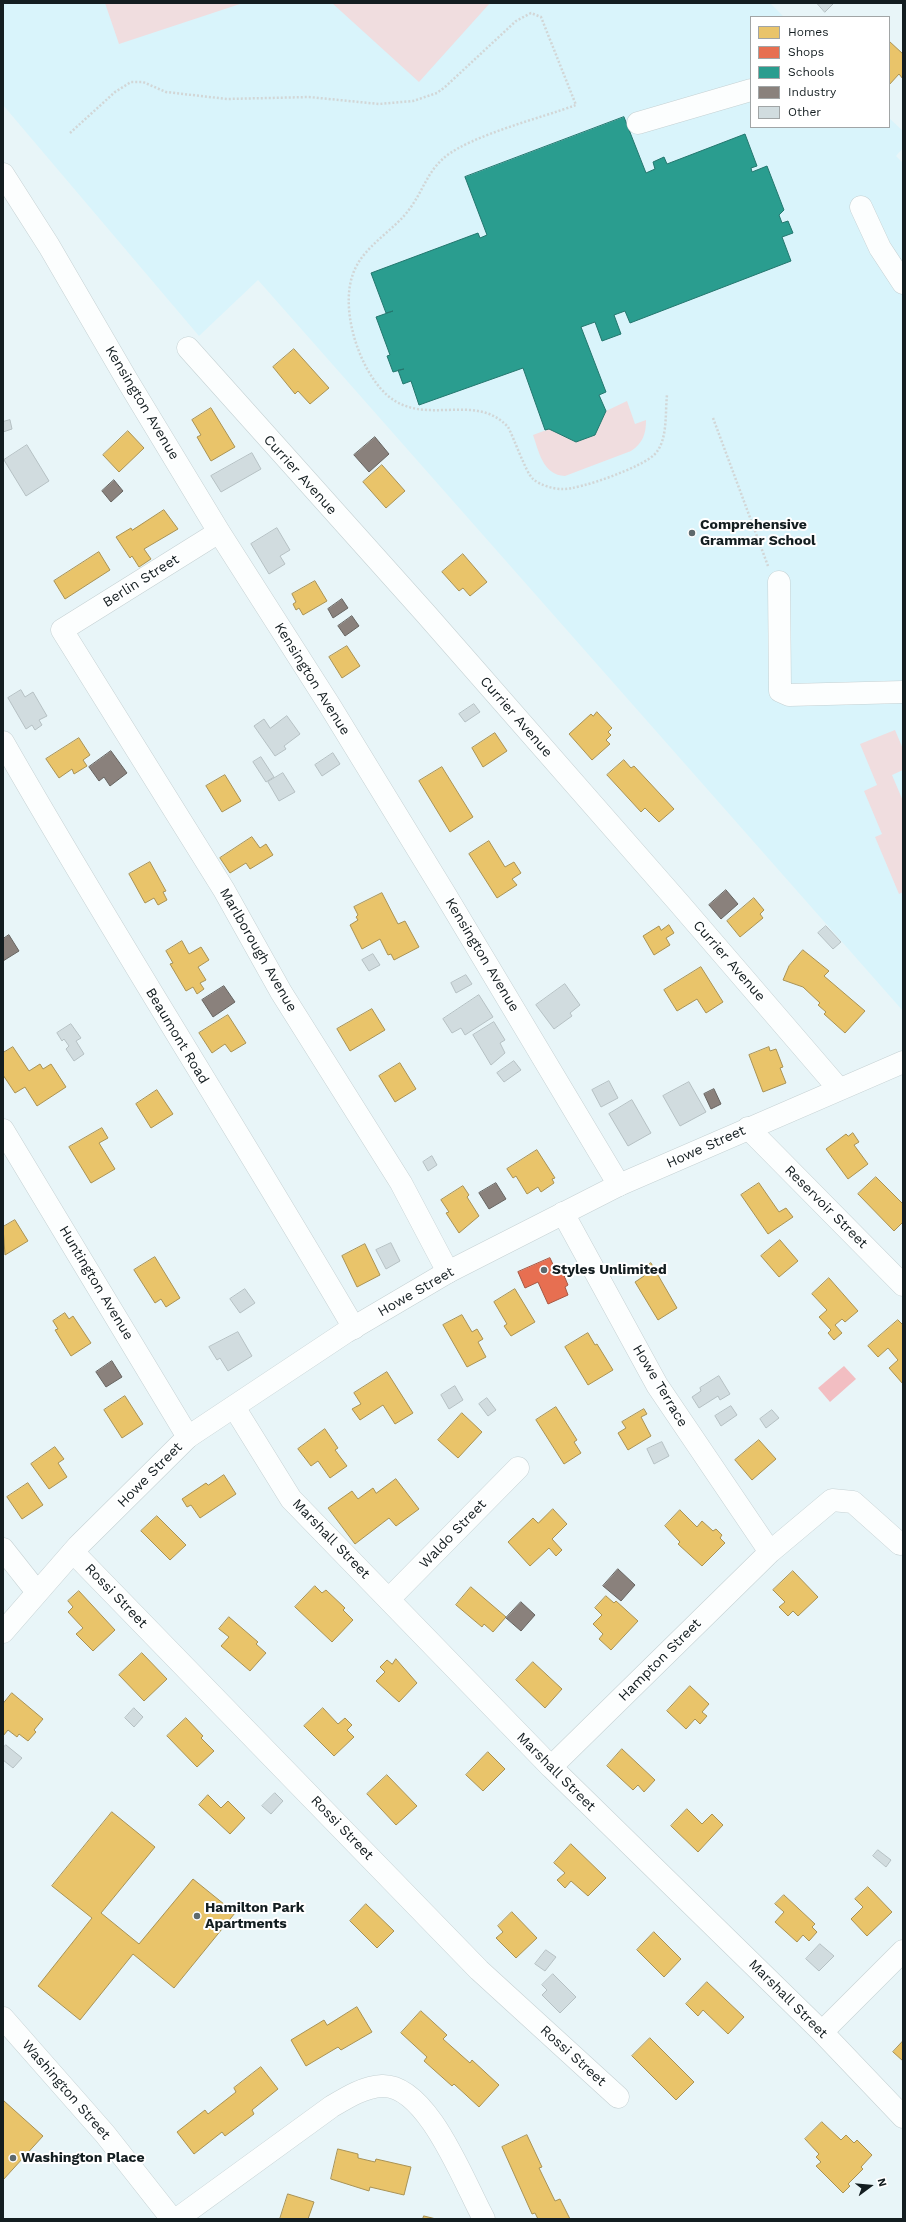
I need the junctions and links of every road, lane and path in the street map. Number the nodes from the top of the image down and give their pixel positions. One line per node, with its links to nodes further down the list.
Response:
1 (750, 90): 2 (street)
2 (638, 123)
3 (70, 133): 8 (path)
4 (3, 174): 10 (street, Kensington Avenue)
5 (861, 207): 6 (street)
6 (903, 284)
7 (188, 348): 16 (street, Currier Avenue)
8 (667, 395)
9 (713, 418): 11 (path)
10 (219, 532): 12 (street, Berlin Street); 19 (street, Kensington Avenue)
11 (774, 576): 13 (street)
12 (62, 630): 21 (street, Marlborough Avenue)
13 (903, 692)
14 (3, 742): 23 (street, Beaumont Road)
15 (903, 1062): 16 (street, Howe Street)
16 (839, 1089): 17 (street, Howe Street)
17 (748, 1128): 19 (street, Howe Street); 22 (street, Reservoir Street)
18 (3, 1130): 25 (street, Huntington Avenue)
19 (619, 1185): 20 (street, Howe Street)
20 (563, 1213): 21 (street, Howe Street); 30 (street, Howe Terrace)
21 (448, 1272): 23 (street, Howe Street)
22 (903, 1285)
23 (354, 1328): 24 (street, Howe Street)
24 (234, 1407): 25 (street, Howe Street); 32 (street, Marshall Street)
25 (188, 1437): 29 (street, Howe Street)
26 (518, 1468): 32 (street, Waldo Street)
27 (900, 1544): 30 (street, Hampton Street)
28 (3, 1549): 31 (street)
29 (73, 1552): 31 (street, Howe Street); 38 (street, Rossi Street)
30 (770, 1552): 34 (street, Hampton Street)
31 (37, 1592): 33 (street, Howe Street)
32 (389, 1599): 34 (street, Marshall Street)
33 (3, 1632)
34 (551, 1767): 37 (street, Marshall Street)
35 (903, 1951): 37 (street)
36 (3, 2018): 40 (street, Washington Street)
37 (822, 2032): 39 (street, Marshall Street)
38 (618, 2097)
39 (903, 2117)
40 (172, 2219)
41 (177, 2219): 42 (street)
42 (484, 2219)

